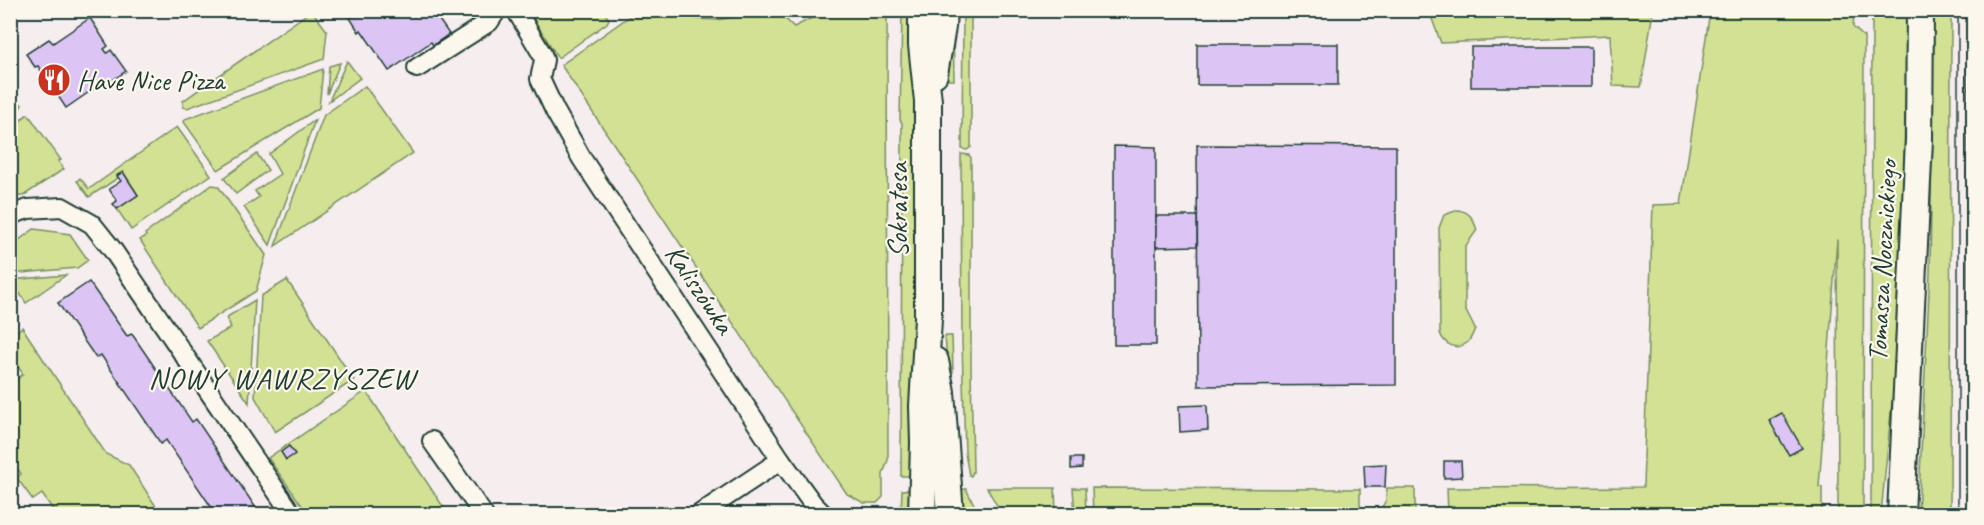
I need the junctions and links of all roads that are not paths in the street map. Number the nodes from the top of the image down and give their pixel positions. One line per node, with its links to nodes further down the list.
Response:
1 (497, 10): 6 (street)
2 (516, 10): 11 (street, Kaliszówka)
3 (922, 10): 7 (street, Sokratesa)
4 (943, 10): 7 (street, Sokratesa)
5 (1920, 10): 18 (street, Tomasza Nocznickiego)
6 (417, 68)
7 (928, 101): 9 (street, Sokratesa)
8 (10, 215): 13 (street)
9 (928, 319): 16 (street, Sokratesa); 17 (street, Sokratesa)
10 (432, 441): 12 (street)
11 (781, 460): 14 (street); 15 (street, Kaliszówka)
12 (476, 512)
13 (292, 514)
14 (700, 514)
15 (823, 514)
16 (923, 514): 17 (street)
17 (949, 514)
18 (1900, 514)

